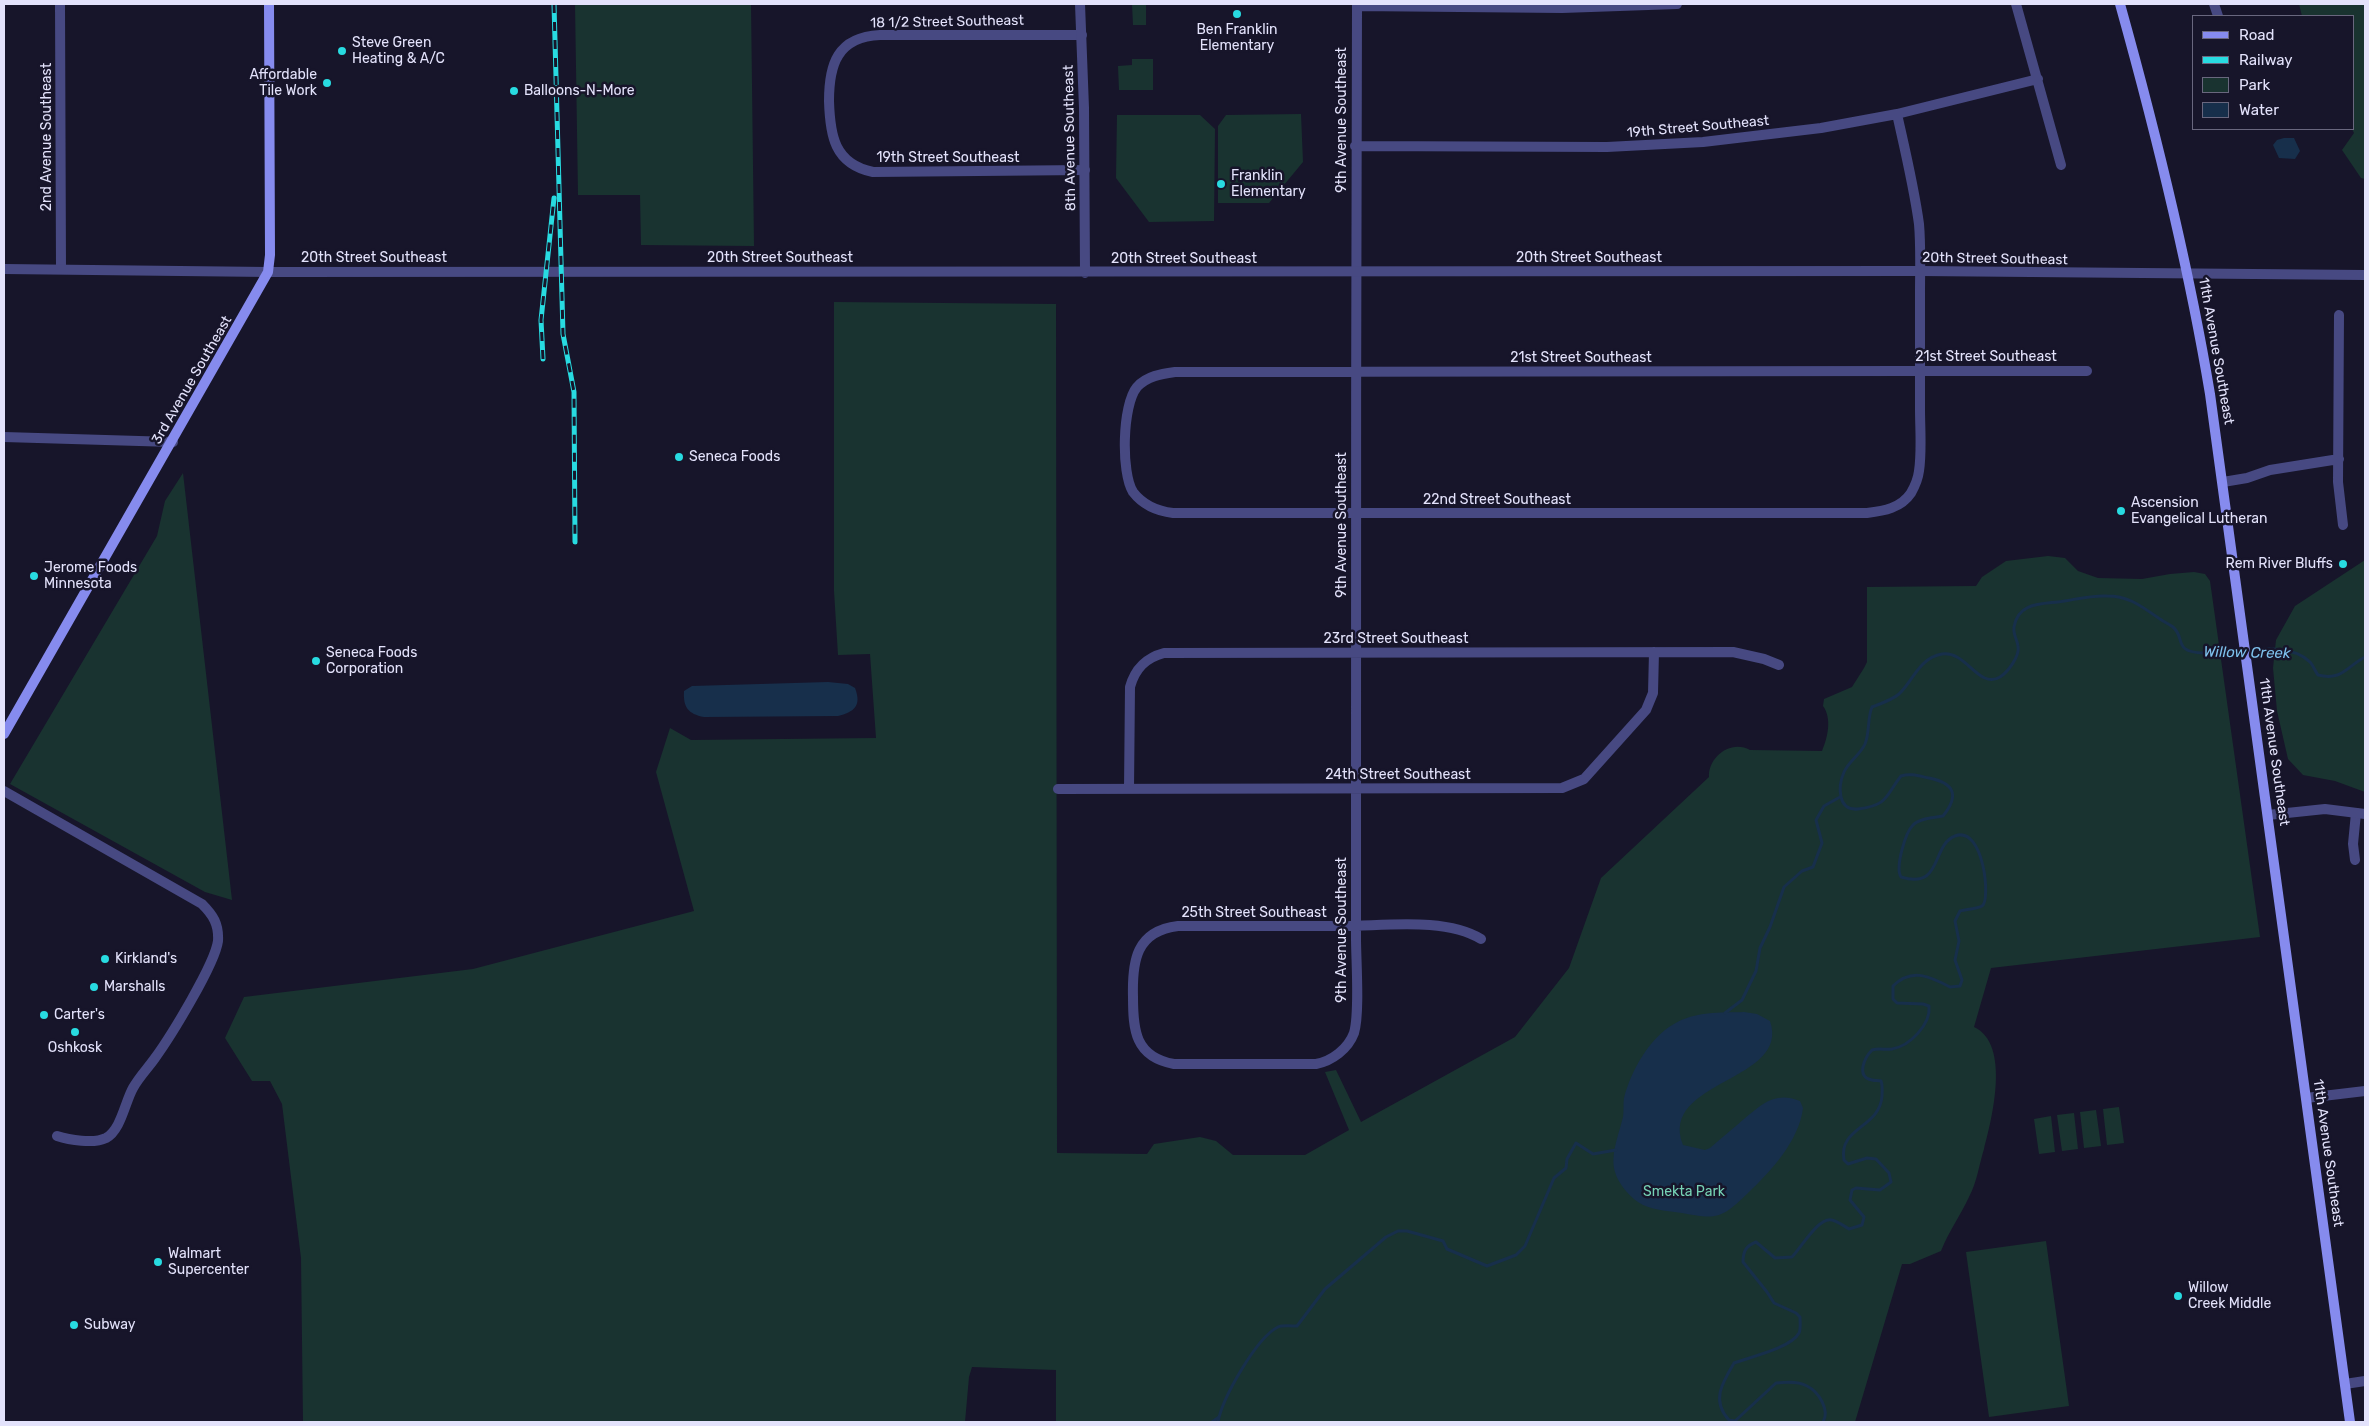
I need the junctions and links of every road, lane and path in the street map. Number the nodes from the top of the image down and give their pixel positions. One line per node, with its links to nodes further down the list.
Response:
1 (60, 4): 16 (street, 2nd Avenue Southeast)
2 (269, 4): 17 (main road, 3rd Avenue Southeast)
3 (1080, 4): 8 (street, 8th Avenue Southeast)
4 (1677, 4): 7 (street)
5 (2016, 4): 9 (street)
6 (2120, 4): 21 (main road, 11th Avenue Southeast)
7 (1357, 5): 12 (street, 9th Avenue Southeast)
8 (1082, 35): 10 (street, 18 1/2 Street Southeast); 14 (street, 8th Avenue Southeast)
9 (2038, 78): 11 (street, 19th Street Southeast); 13 (street)
10 (829, 102): 14 (street, 19th Street Southeast)
11 (1898, 114): 12 (street, 19th Street Southeast); 19 (street)
12 (1355, 146): 18 (street, 9th Avenue Southeast)
13 (2061, 165)
14 (1085, 170): 20 (street, 8th Avenue Southeast)
15 (4, 269): 16 (street, 20th Street Southeast)
16 (61, 269): 17 (street, 20th Street Southeast)
17 (268, 272): 20 (street, 20th Street Southeast); 28 (main road, 3rd Avenue Southeast)
18 (1356, 272): 19 (street, 20th Street Southeast); 20 (street, 20th Street Southeast); 26 (street, 9th Avenue Southeast)
19 (1920, 272): 21 (street, 20th Street Southeast); 24 (street)
20 (1085, 273)
21 (2189, 274): 22 (street, 20th Street Southeast); 31 (main road, 11th Avenue Southeast)
22 (2365, 275)
23 (2339, 315): 30 (street)
24 (1920, 371): 25 (street, 21st Street Southeast); 26 (street, 21st Street Southeast); 32 (street, 22nd Street Southeast)
25 (2087, 371)
26 (1356, 372): 29 (street, 21st Street Southeast); 32 (street, 9th Avenue Southeast)
27 (4, 437): 28 (street)
28 (173, 442): 37 (main road, 3rd Avenue Southeast)
29 (1126, 442): 32 (street, 22nd Street Southeast)
30 (2339, 459): 31 (street); 33 (street)
31 (2223, 482): 43 (main road, 11th Avenue Southeast)
32 (1355, 514): 34 (street, 9th Avenue Southeast)
33 (2343, 524)
34 (1355, 652): 35 (street, 23rd Street Southeast); 39 (street, 23rd Street Southeast); 40 (street, 9th Avenue Southeast)
35 (1654, 652): 36 (street, 23rd Street Southeast); 40 (street, 24th Street Southeast)
36 (1779, 666)
37 (4, 734)
38 (1058, 789): 39 (street, 24th Street Southeast)
39 (1129, 789): 40 (street, 24th Street Southeast)
40 (1356, 789): 45 (street, 9th Avenue Southeast)
41 (4, 791): 50 (street)
42 (2361, 813): 43 (street); 44 (street)
43 (2268, 815): 49 (main road, 11th Avenue Southeast)
44 (2355, 860)
45 (1356, 926): 46 (street, 25th Street Southeast); 47 (street, 9th Avenue Southeast); 47 (street, 25th Street Southeast)
46 (1481, 939)
47 (1347, 1045)
48 (2365, 1091): 49 (street)
49 (2306, 1098): 52 (main road, 11th Avenue Southeast)
50 (56, 1136)
51 (2365, 1381): 52 (street)
52 (2346, 1384): 53 (main road, 11th Avenue Southeast)
53 (2350, 1422)

